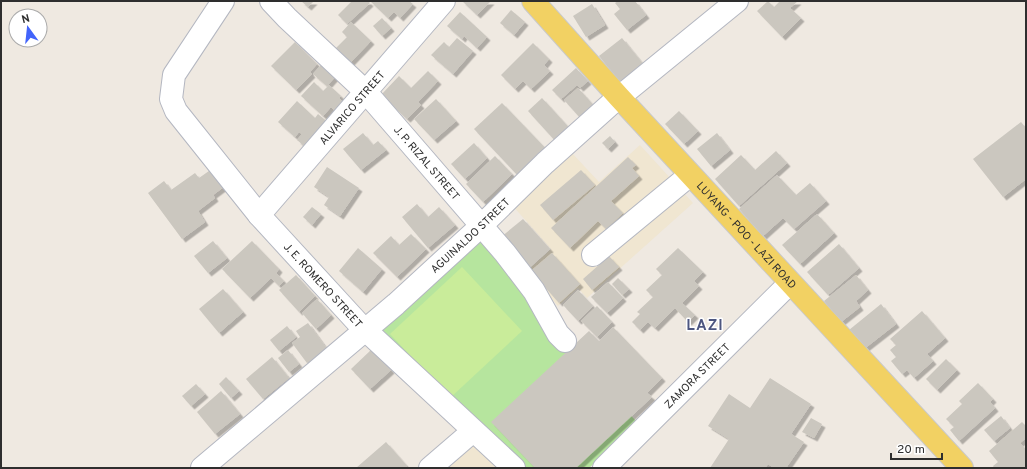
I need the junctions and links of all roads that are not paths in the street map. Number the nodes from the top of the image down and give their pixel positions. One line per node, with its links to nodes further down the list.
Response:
1 (223, 1): 9 (street, J. E. ROMERO STREET)
2 (271, 1): 6 (street, J. P. RIZAL STREET)
3 (444, 1): 6 (street, ALVARICO STREET)
4 (533, 1): 7 (main road, LUYANG - POO - LAZI ROAD)
5 (737, 1): 7 (street, AGUINALDO STREET)
6 (366, 91): 9 (street, ALVARICO STREET); 10 (street, J. P. RIZAL STREET)
7 (619, 97): 8 (main road, LUYANG - POO - LAZI ROAD); 10 (street, AGUINALDO STREET)
8 (690, 175): 11 (street); 12 (main road, LUYANG - POO - LAZI ROAD)
9 (259, 215): 13 (street, J. E. ROMERO STREET)
10 (481, 226): 13 (street, AGUINALDO STREET); 14 (street, J. P. RIZAL STREET)
11 (593, 255)
12 (790, 283): 19 (street, ZAMORA STREET); 20 (main road, LUYANG - POO - LAZI ROAD)
13 (365, 330): 15 (street, J. E. ROMERO STREET); 16 (street, AGUINALDO STREET)
14 (565, 340)
15 (473, 431): 17 (street); 18 (street, J. E. ROMERO STREET)
16 (202, 468)
17 (430, 468)
18 (514, 468)
19 (604, 468)
20 (962, 468)

